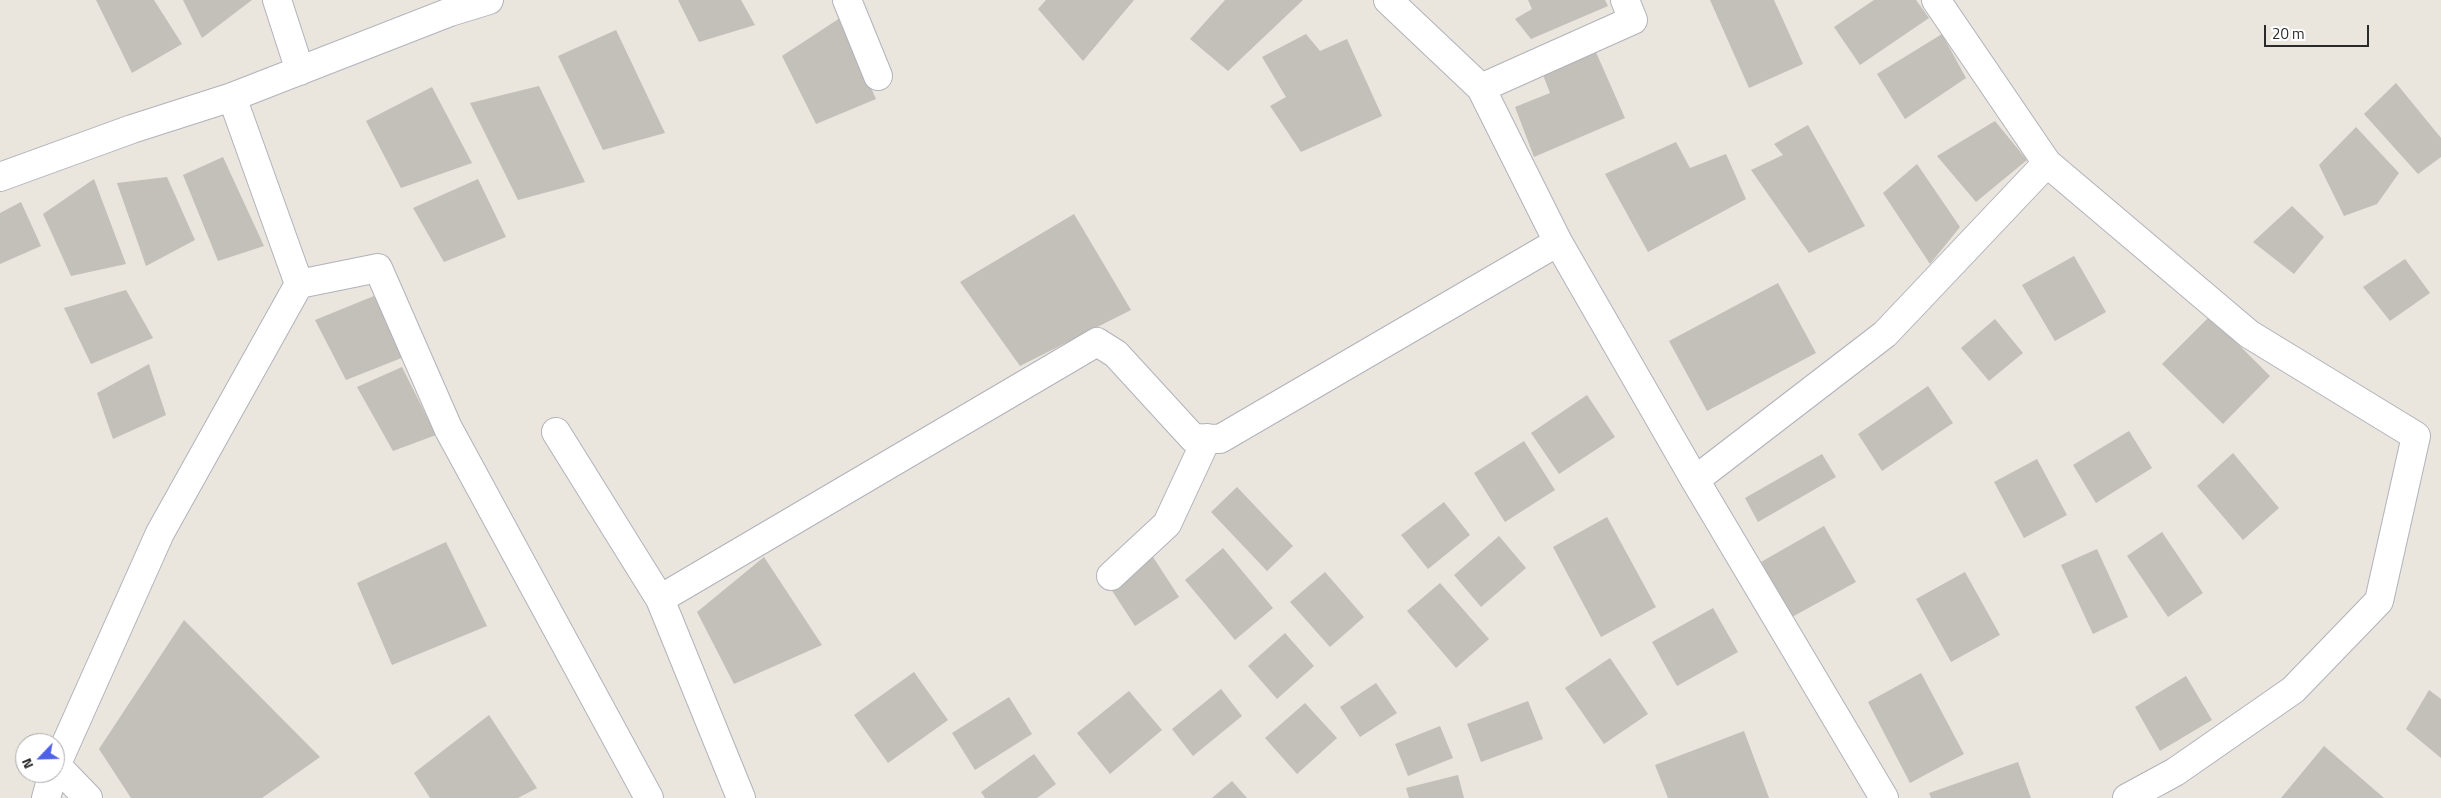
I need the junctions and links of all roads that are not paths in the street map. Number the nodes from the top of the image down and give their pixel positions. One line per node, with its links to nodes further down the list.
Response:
1 (277, 0): 7 (street)
2 (489, 0): 7 (street)
3 (847, 0): 8 (street)
4 (1388, 0): 9 (street)
5 (1625, 0): 9 (street)
6 (1936, 0): 11 (street)
7 (300, 71): 10 (street)
8 (878, 76)
9 (1481, 88): 13 (street)
10 (232, 97): 12 (street); 14 (street)
11 (2047, 163): 17 (street); 28 (street)
12 (0, 177)
13 (1558, 242): 16 (street); 17 (street)
14 (299, 284): 20 (street); 25 (street)
15 (556, 432): 19 (street)
16 (1207, 438): 18 (street); 19 (street)
17 (1695, 480): 27 (street)
18 (1111, 576)
19 (660, 599): 26 (street)
20 (65, 747)
21 (65, 778): 24 (street)
22 (51, 783): 23 (street)
23 (46, 798)
24 (88, 798)
25 (649, 798)
26 (741, 798)
27 (1884, 798)
28 (2127, 798)

